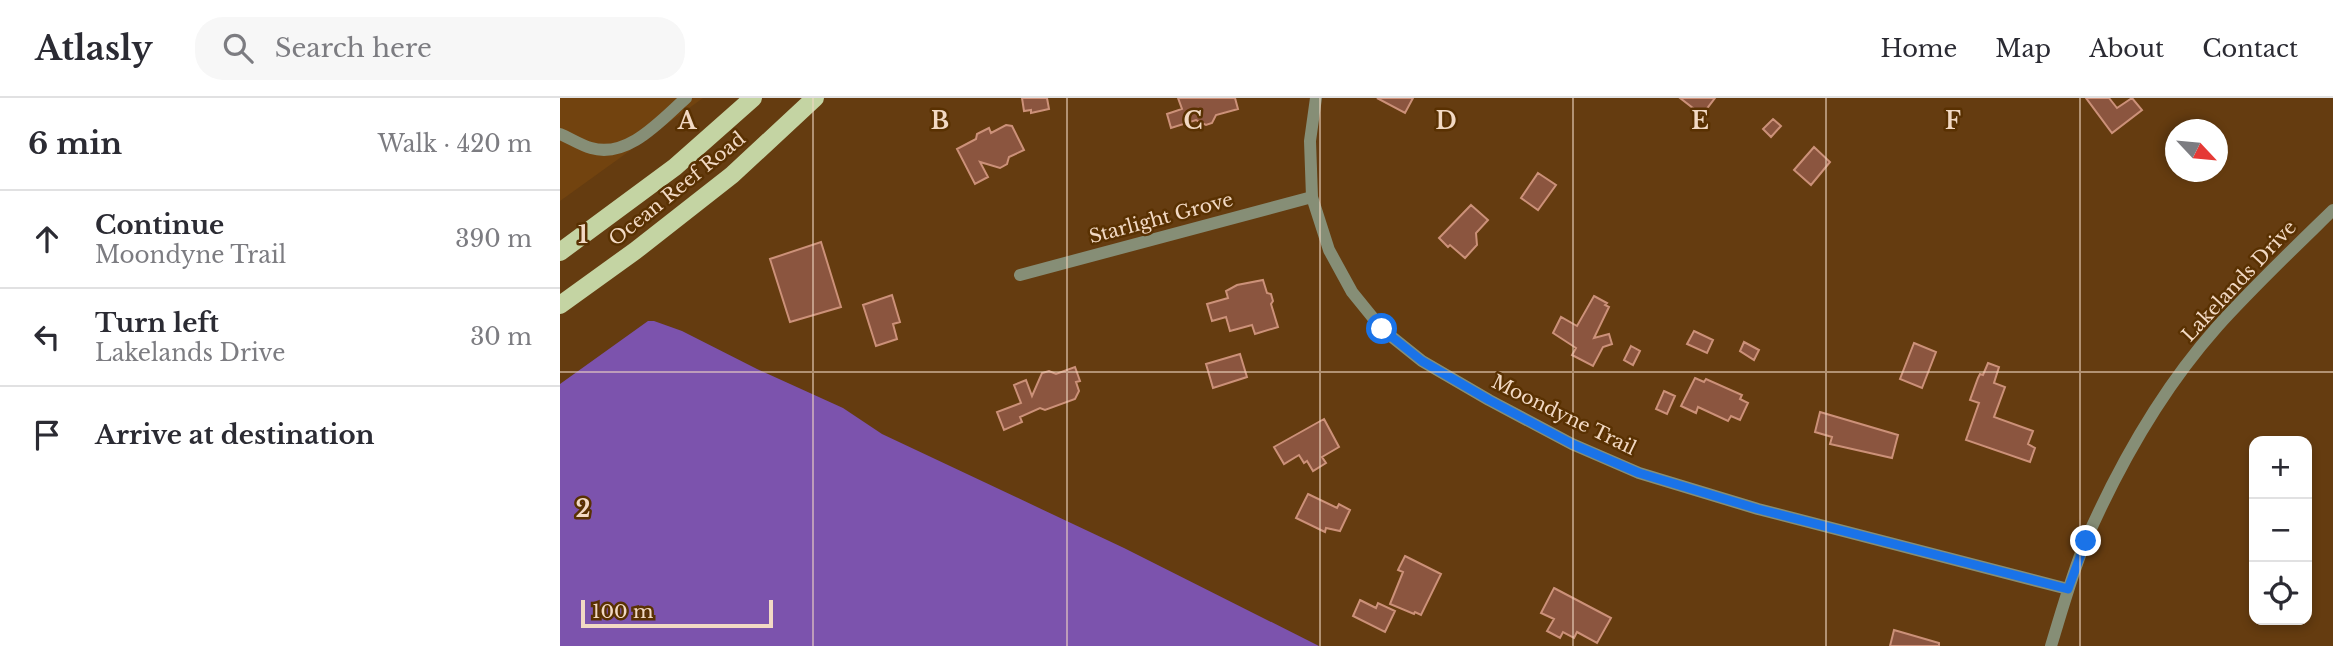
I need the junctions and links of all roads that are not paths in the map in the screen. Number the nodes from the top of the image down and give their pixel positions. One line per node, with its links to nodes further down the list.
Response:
1 (686, 98): 5 (street)
2 (753, 98): 8 (main road, Ocean Reef Road)
3 (815, 98): 10 (main road, Ocean Reef Road)
4 (1316, 98): 6 (street, Moondyne Trail)
5 (560, 134)
6 (1312, 197): 9 (street, Starlight Grove); 11 (street, Moondyne Trail)
7 (2333, 209): 11 (street, Lakelands Drive)
8 (560, 252)
9 (1020, 275)
10 (560, 304)
11 (2068, 589): 12 (street, Lakelands Drive)
12 (2051, 646)

